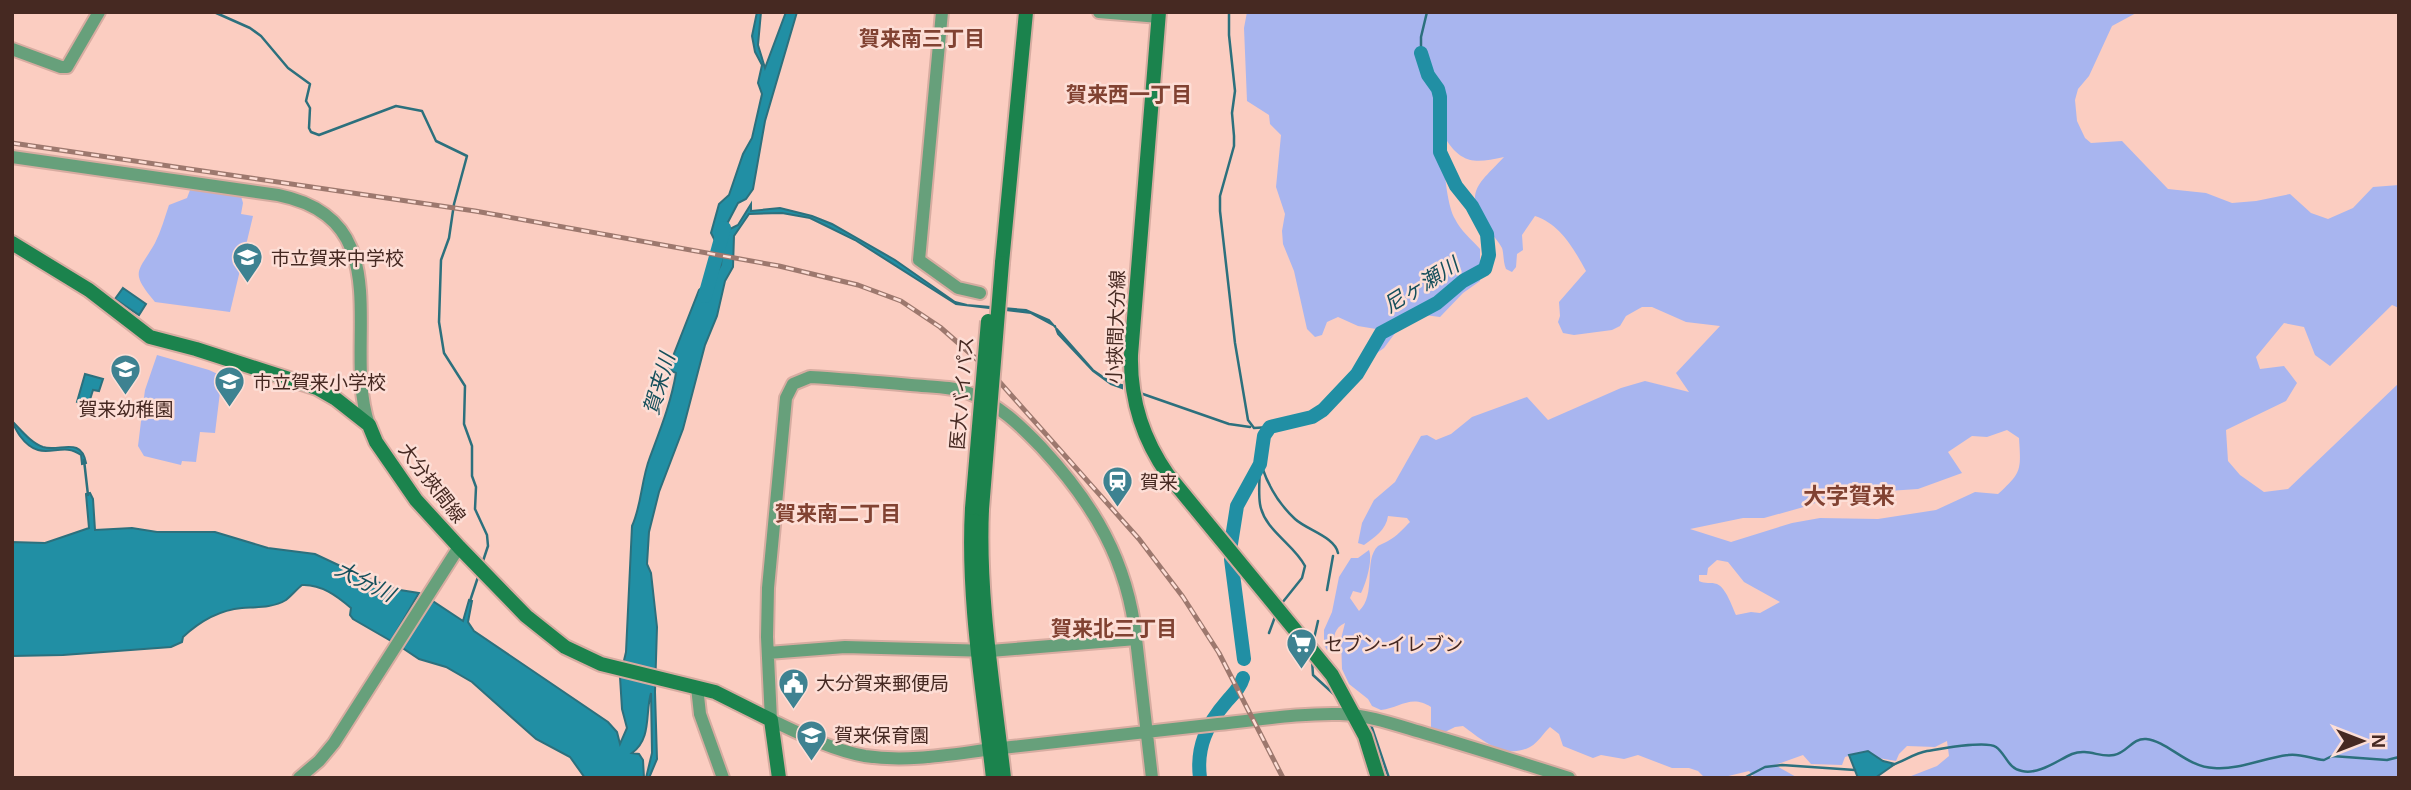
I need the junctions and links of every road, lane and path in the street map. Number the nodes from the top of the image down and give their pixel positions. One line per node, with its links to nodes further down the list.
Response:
1 (99, 12): 7 (street)
2 (942, 12): 11 (street)
3 (1016, 12): 10 (main road, 医大バイパス)
4 (1026, 12): 10 (main road, 医大バイパス)
5 (1099, 12): 6 (street)
6 (1159, 15): 18 (main road, 小挾間大分線)
7 (12, 49)
8 (12, 157): 12 (street)
9 (12, 243): 12 (main road, 大分挾間線)
10 (998, 262): 15 (main road, 医大バイパス, bridge)
11 (980, 292)
12 (369, 425): 13 (main road, 大分挾間線)
13 (459, 547): 17 (main road, 大分挾間線); 22 (street)
14 (1136, 639): 15 (street); 16 (street); 20 (street)
15 (984, 651): 16 (street); 21 (main road, 医大バイパス)
16 (768, 653): 19 (street)
17 (692, 686): 19 (main road, 大分挾間線); 23 (street)
18 (1354, 715): 20 (street); 28 (main road, 小挾間大分線); 29 (street)
19 (771, 720): 21 (street); 24 (main road)
20 (1147, 732): 21 (street); 27 (street)
21 (995, 749): 25 (main road, 医大バイパス); 26 (main road, 医大バイパス)
22 (299, 778)
23 (723, 778)
24 (779, 778)
25 (993, 778)
26 (1004, 778)
27 (1152, 778)
28 (1378, 778)
29 (1569, 778)

